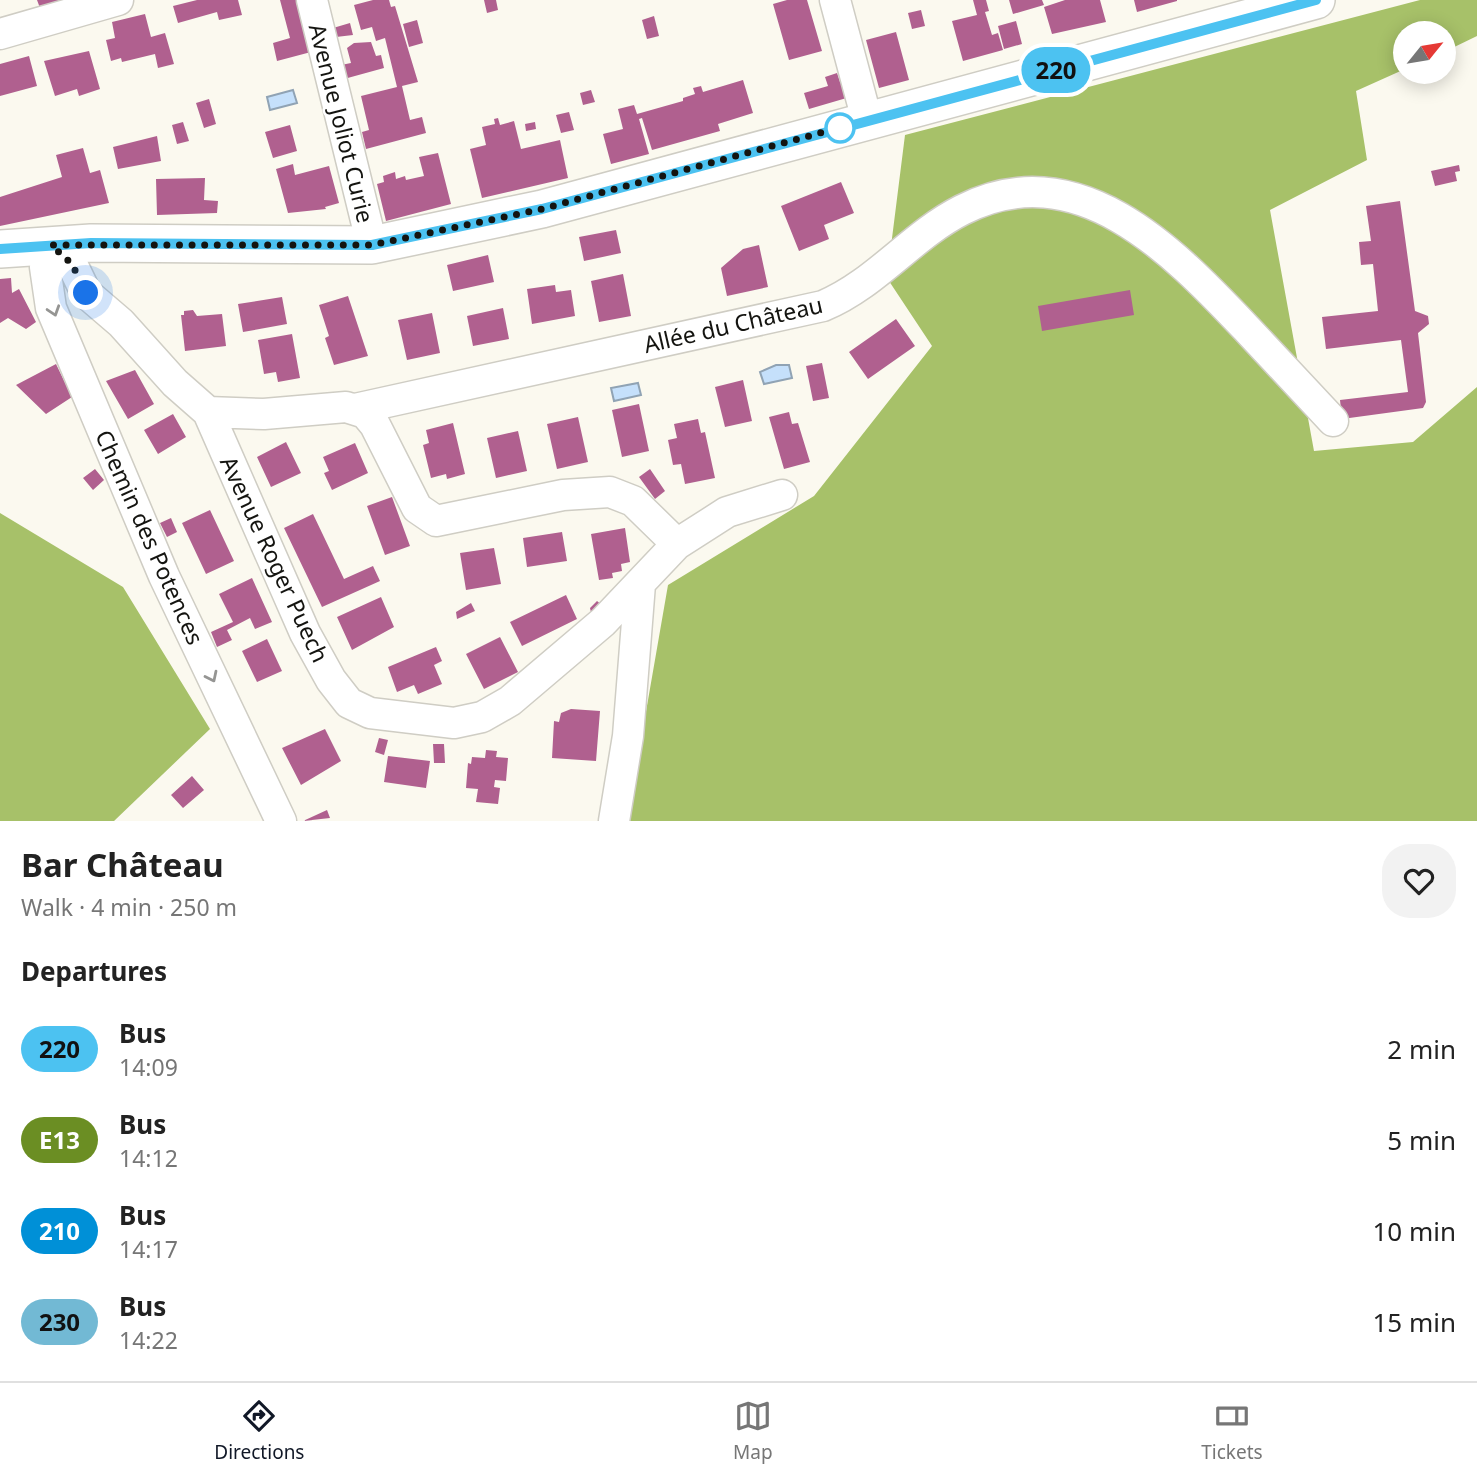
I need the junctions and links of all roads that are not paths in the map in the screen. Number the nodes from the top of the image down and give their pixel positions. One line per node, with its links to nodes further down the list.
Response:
1 (118, 0): 5 (street)
2 (312, 0): 8 (street, Avenue Joliot Curie)
3 (835, 0): 6 (street)
4 (1316, 0): 6 (main road)
5 (0, 34)
6 (867, 120): 8 (main road)
7 (51, 245): 8 (main road); 9 (main road); 11 (street, Avenue Roger Puech); 16 (street, Chemin des Potences, one-way to 16)
8 (372, 245)
9 (0, 249)
10 (355, 409): 11 (street, Allée du Château); 12 (street, Allée du Château); 14 (street)
11 (208, 412): 15 (street, Avenue Roger Puech)
12 (1333, 421)
13 (782, 495): 14 (street, Avenue Roger Puech)
14 (677, 544): 15 (street, Avenue Roger Puech)
15 (640, 584): 17 (street)
16 (281, 821)
17 (614, 821)

